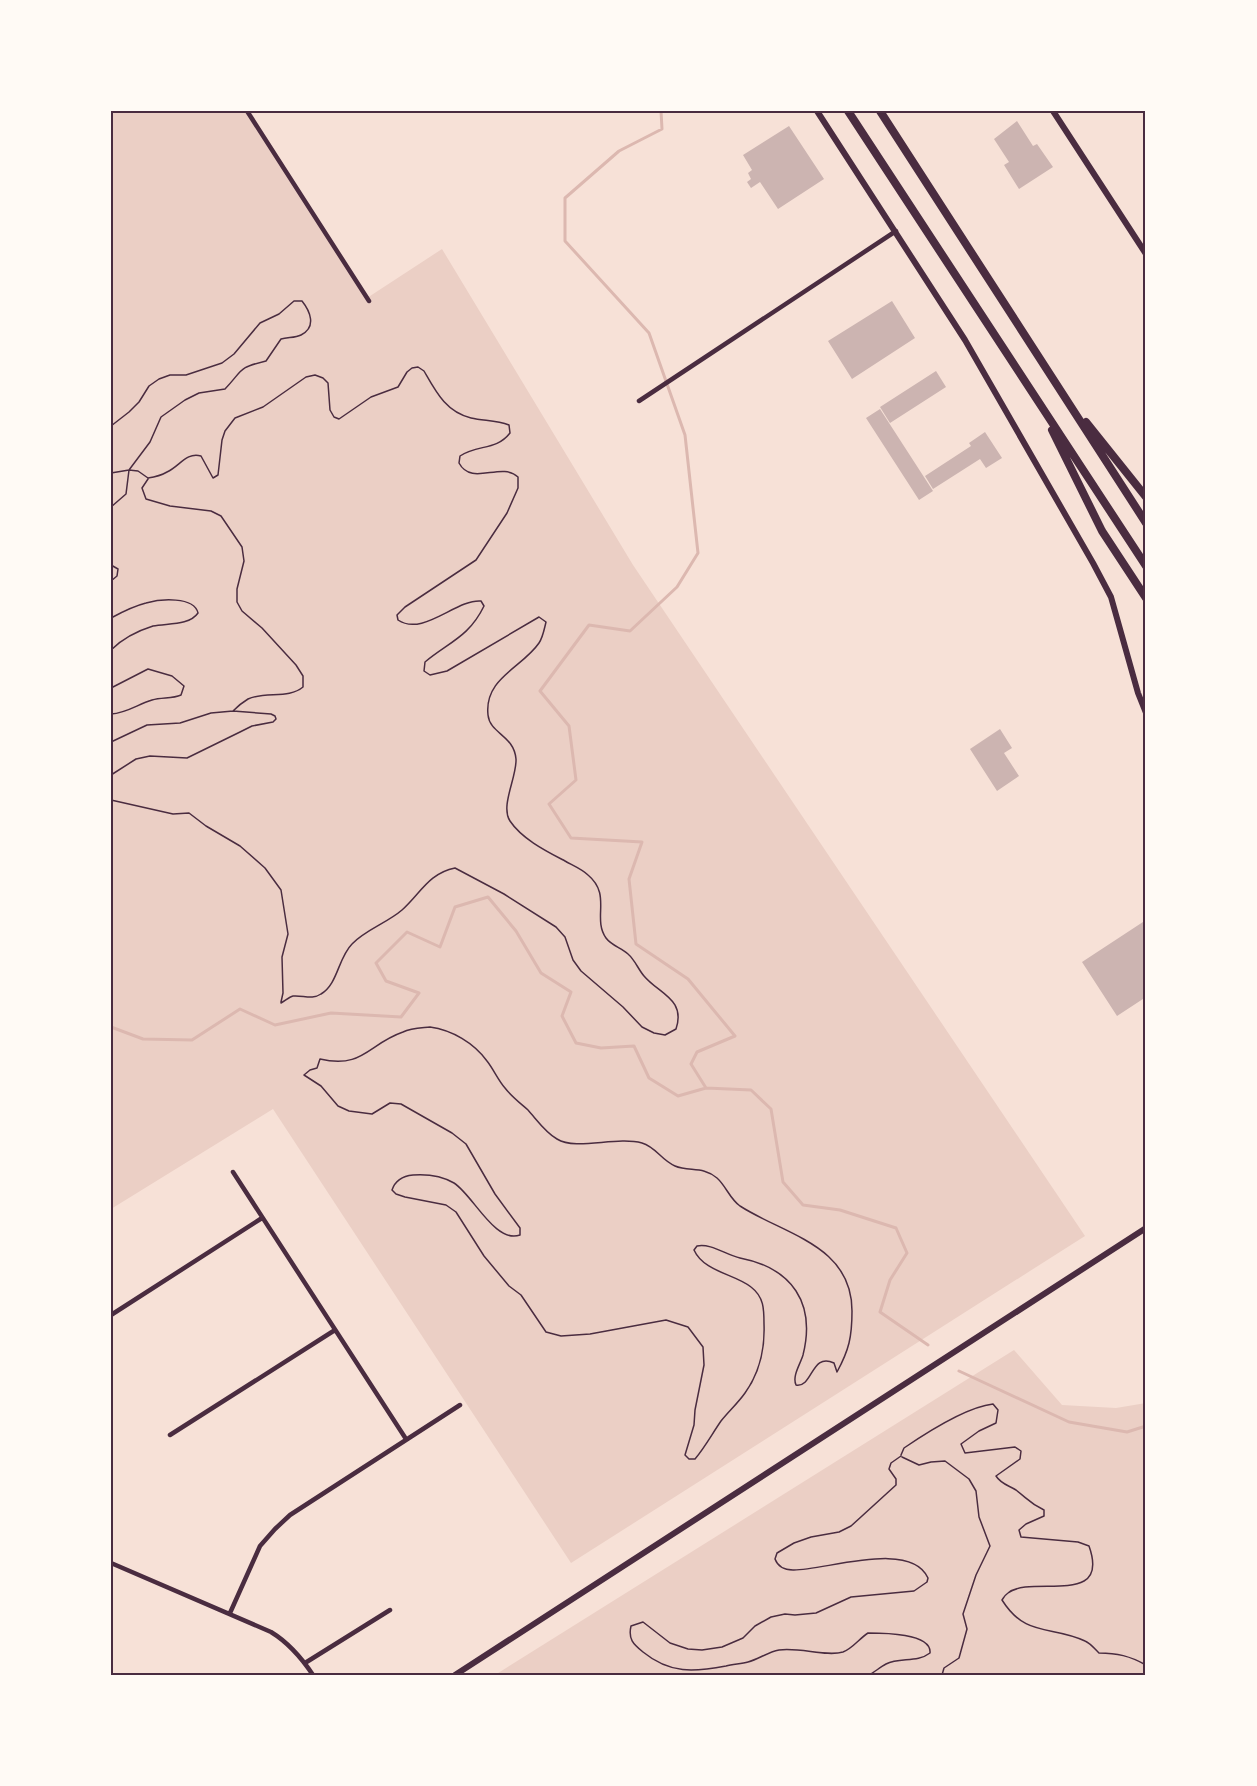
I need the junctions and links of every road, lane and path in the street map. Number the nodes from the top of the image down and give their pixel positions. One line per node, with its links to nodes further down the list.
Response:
1 (247, 111): 8 (street)
2 (818, 111): 6 (street)
3 (848, 111): 10 (highway)
4 (880, 111): 9 (highway)
5 (1053, 111): 7 (street)
6 (896, 231): 11 (street); 27 (street)
7 (1146, 254)
8 (369, 301)
9 (1054, 382): 16 (highway); 18 (highway)
10 (1034, 395): 20 (highway); 22 (highway)
11 (639, 401)
12 (111, 426): 13 (path)
13 (129, 471): 14 (path); 15 (path); 17 (path)
14 (111, 473)
15 (148, 478): 26 (path); 31 (path)
16 (1146, 497)
17 (111, 507)
18 (1146, 523)
19 (111, 565): 21 (path)
20 (1146, 566)
21 (111, 581)
22 (1146, 598)
23 (111, 618): 24 (path)
24 (111, 650)
25 (111, 688): 28 (path)
26 (233, 711): 29 (path); 30 (path)
27 (1146, 713)
28 (111, 714)
29 (111, 742)
30 (111, 775)
31 (111, 800)
32 (233, 1172): 33 (street)
33 (262, 1218): 35 (street); 36 (street)
34 (1146, 1228): 48 (street)
35 (111, 1315)
36 (335, 1330): 39 (street); 40 (street)
37 (837, 1372): 37 (path)
38 (460, 1405): 40 (street)
39 (170, 1436)
40 (406, 1439): 44 (street)
41 (901, 1456): 46 (path); 49 (path); 50 (path)
42 (111, 1563): 44 (street)
43 (390, 1610): 45 (street)
44 (230, 1613): 45 (street)
45 (305, 1664): 47 (street)
46 (1146, 1665)
47 (313, 1675)
48 (455, 1675)
49 (869, 1675)
50 (942, 1675)

